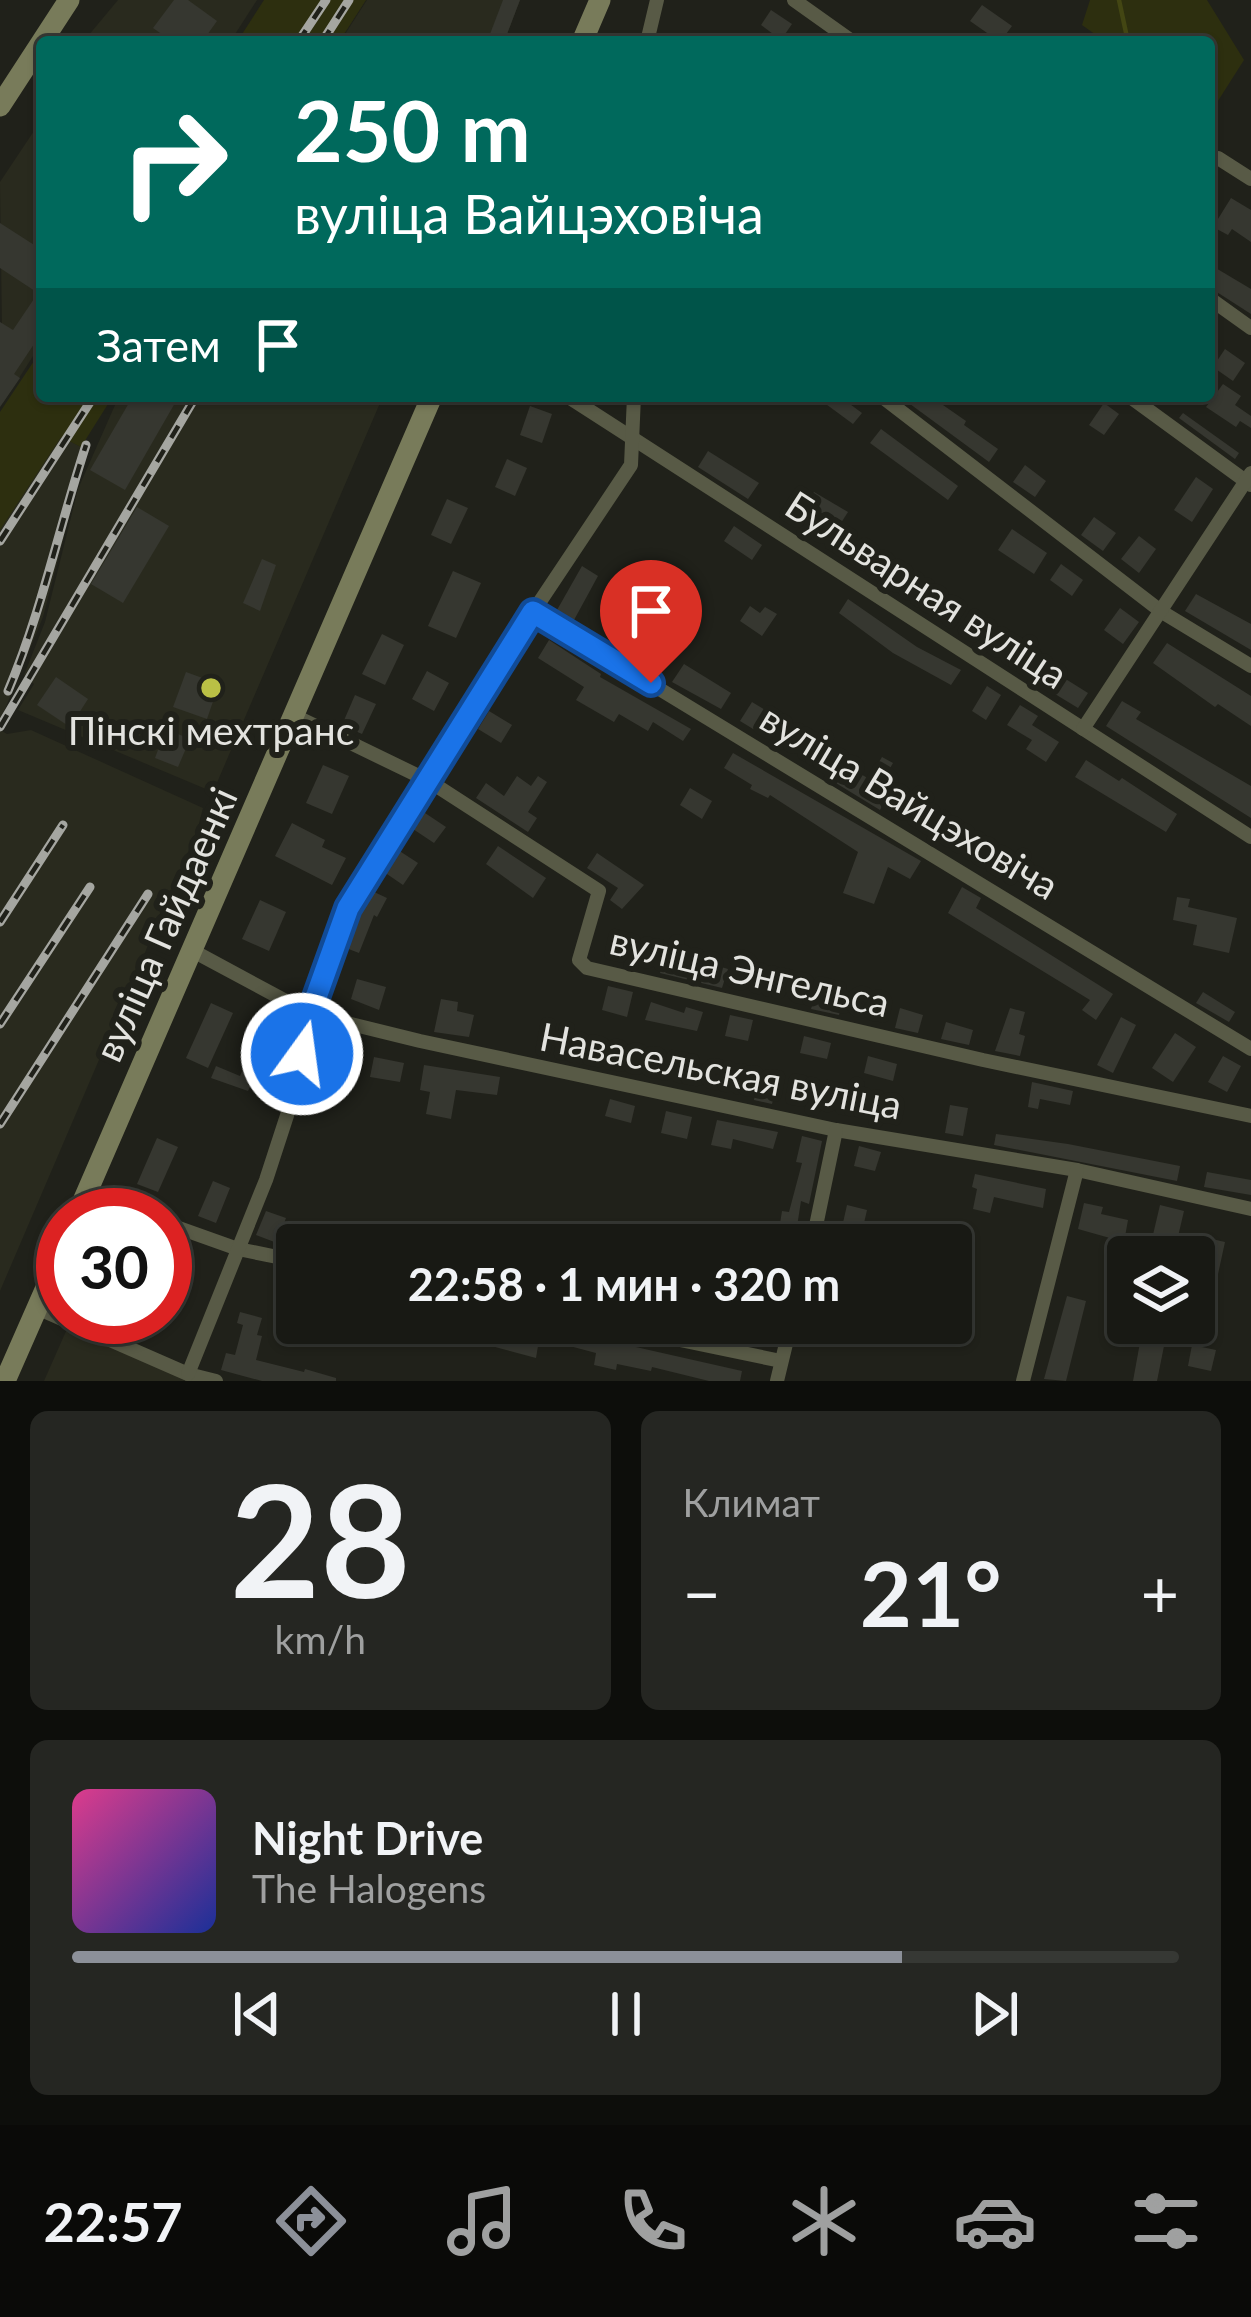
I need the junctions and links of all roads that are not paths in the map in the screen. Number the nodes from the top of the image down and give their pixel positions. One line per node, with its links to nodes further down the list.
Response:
1 (69, 0): 6 (street)
2 (89, 0): 6 (street)
3 (600, 0): 8 (street)
4 (657, 0): 9 (street)
5 (794, 0): 10 (street)
6 (51, 28): 7 (street)
7 (46, 36)
8 (585, 36)
9 (648, 36)
10 (845, 36)
11 (36, 51): 12 (street)
12 (0, 106)
13 (1218, 158): 14 (street)
14 (1251, 179)
15 (1215, 302): 16 (street)
16 (1251, 328)
17 (429, 402): 27 (street, вуліца Гайдаенкі)
18 (576, 402): 22 (street, Бульварная вуліца)
19 (634, 402): 22 (street)
20 (889, 402): 24 (street)
21 (1138, 402): 23 (street)
22 (632, 436): 25 (street); 28 (street, Бульварная вуліца)
23 (1249, 480): 24 (street)
24 (1162, 611): 26 (street); 28 (street)
25 (533, 612): 29 (street); 33 (street, вуліца Вайцэховіча)
26 (1251, 666)
27 (295, 716): 29 (street, вуліца Энгельса); 31 (street, вуліца Гайдаенкі)
28 (1083, 729): 30 (street, Бульварная вуліца)
29 (429, 781): 32 (street); 34 (street, вуліца Энгельса)
30 (1251, 837)
31 (193, 951): 32 (street, Навасельская вуліца); 37 (street, вуліца Гайдаенкі)
32 (310, 1014): 35 (street, Навасельская вуліца); 41 (street)
33 (1251, 1048)
34 (1251, 1116)
35 (836, 1130): 36 (street, Навасельская вуліца); 39 (street)
36 (1077, 1170): 38 (street, Навасельская вуліца); 52 (street)
37 (89, 1188)
38 (1251, 1209)
39 (816, 1224)
40 (192, 1233): 41 (street)
41 (238, 1249): 42 (street); 48 (street)
42 (276, 1257)
43 (36, 1310): 49 (street)
44 (119, 1344): 48 (street)
45 (699, 1344): 47 (street)
46 (785, 1344): 47 (street)
47 (781, 1361): 51 (street)
48 (188, 1374): 50 (street)
49 (5, 1381)
50 (216, 1381)
51 (777, 1381)
52 (1023, 1381)

